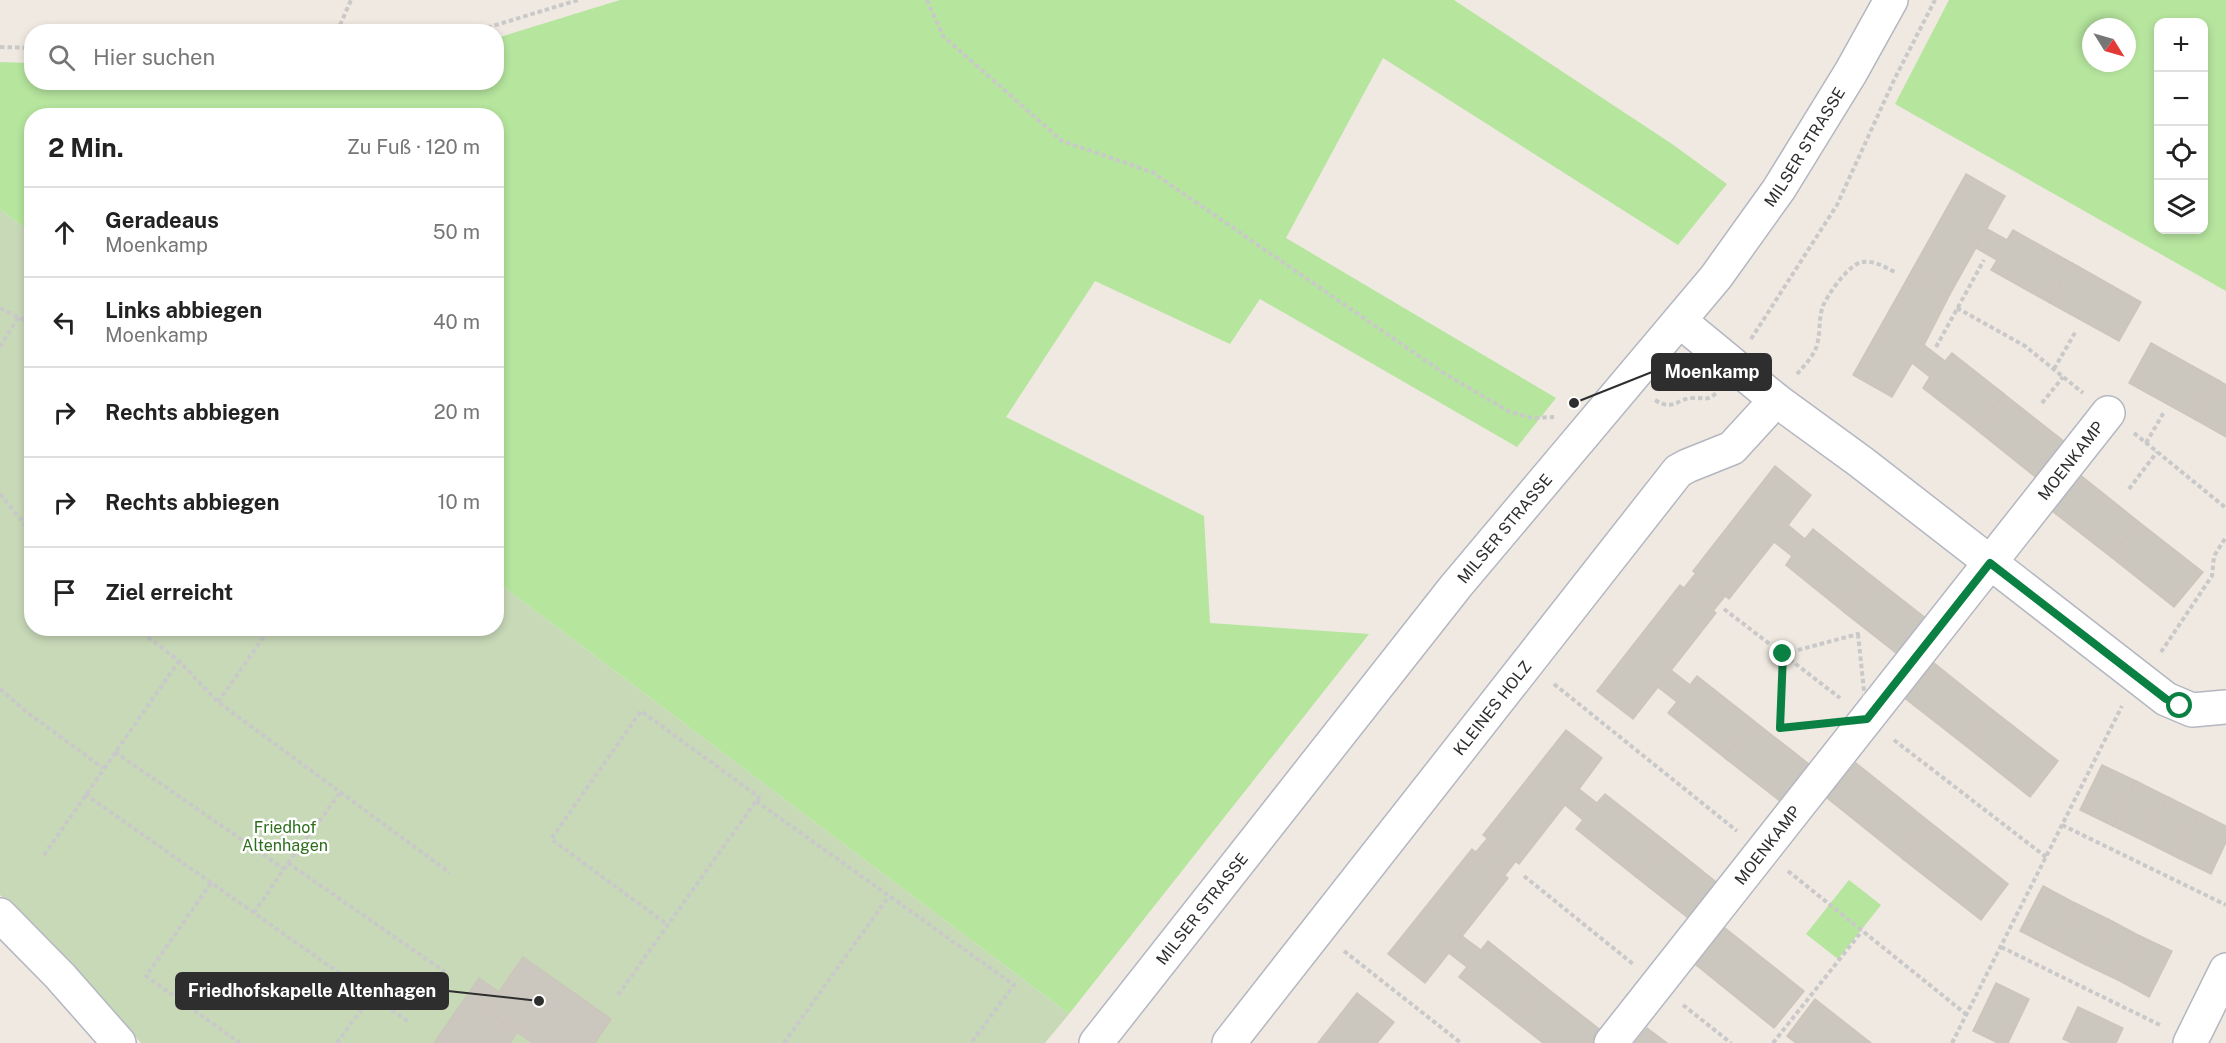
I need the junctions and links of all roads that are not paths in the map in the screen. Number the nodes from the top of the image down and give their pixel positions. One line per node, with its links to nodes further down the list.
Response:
1 (1891, 0): 2 (street, MILSER STRASSE)
2 (1680, 321): 3 (street); 11 (street, MILSER STRASSE)
3 (1776, 400): 5 (street); 12 (street, KLEINES HOLZ)
4 (2108, 413): 5 (street, MOENKAMP)
5 (1990, 563): 6 (street); 13 (street, MOENKAMP)
6 (2226, 707)
7 (0, 915): 10 (street)
8 (2226, 970): 9 (street)
9 (2191, 1042)
10 (119, 1043)
11 (1096, 1043)
12 (1229, 1043)
13 (1611, 1043)

